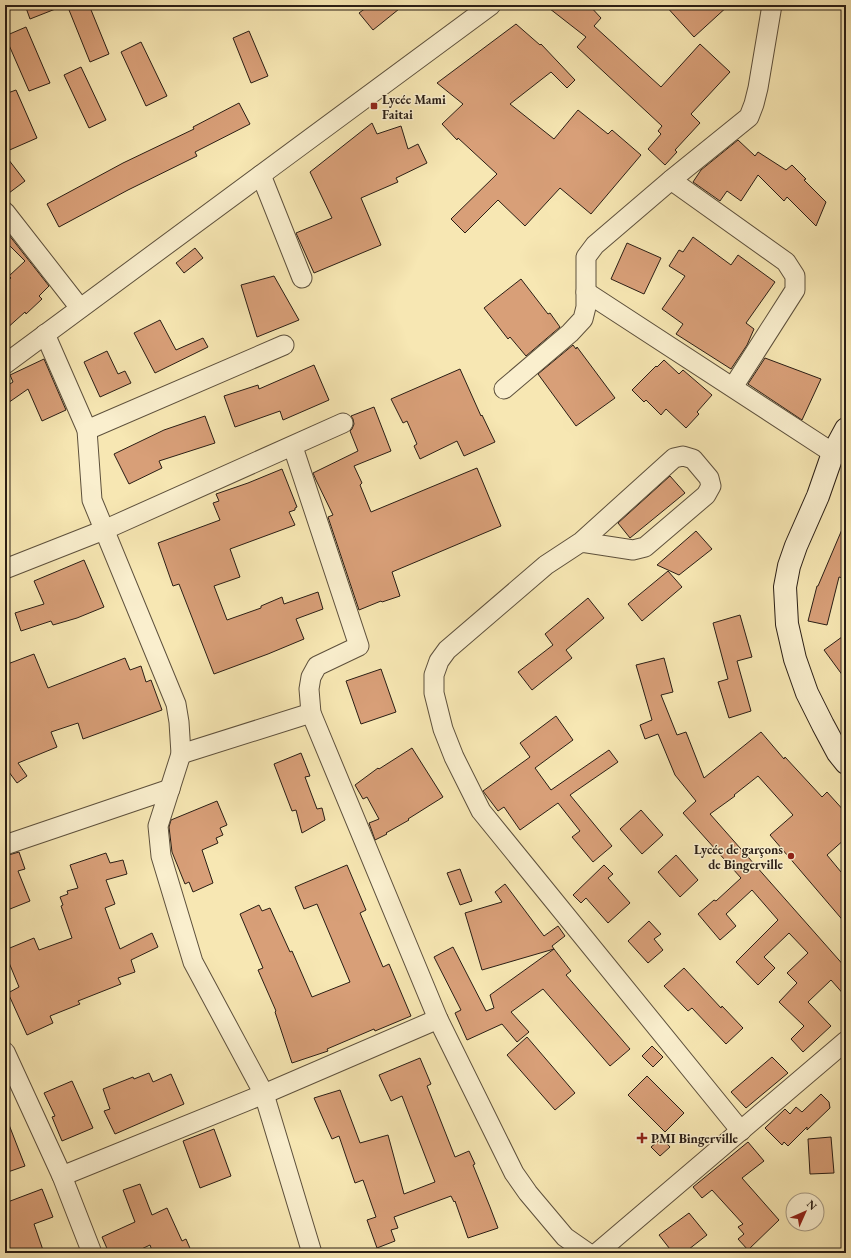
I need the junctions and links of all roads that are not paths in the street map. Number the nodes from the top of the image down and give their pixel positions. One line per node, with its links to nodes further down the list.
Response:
1 (492, 5): 3 (street)
2 (772, 5): 4 (street)
3 (261, 175): 8 (street); 10 (street)
4 (671, 180): 9 (street); 14 (street)
5 (5, 212): 7 (street)
6 (5, 236): 7 (street)
7 (28, 241): 10 (street)
8 (302, 278)
9 (586, 292): 14 (street); 15 (street)
10 (80, 308): 11 (street)
11 (45, 334): 13 (street); 18 (street)
12 (284, 345): 18 (street)
13 (5, 364)
14 (733, 387): 20 (street)
15 (504, 389)
16 (343, 424): 19 (street)
17 (846, 429): 20 (main road)
18 (87, 430): 21 (street)
19 (293, 447): 21 (street); 24 (street)
20 (833, 453): 26 (main road)
21 (104, 530): 23 (street); 25 (street)
22 (581, 542): 22 (street); 33 (street)
23 (5, 569)
24 (311, 714): 25 (street); 29 (street)
25 (181, 754): 27 (street)
26 (846, 763)
27 (170, 789): 28 (street); 32 (street)
28 (5, 845)
29 (438, 1019): 32 (street); 37 (street)
30 (846, 1040): 33 (street)
31 (5, 1052): 34 (street)
32 (264, 1094): 34 (street); 36 (street)
33 (741, 1131): 38 (street)
34 (62, 1176): 35 (street)
35 (92, 1253)
36 (312, 1253)
37 (588, 1253)
38 (597, 1253)

